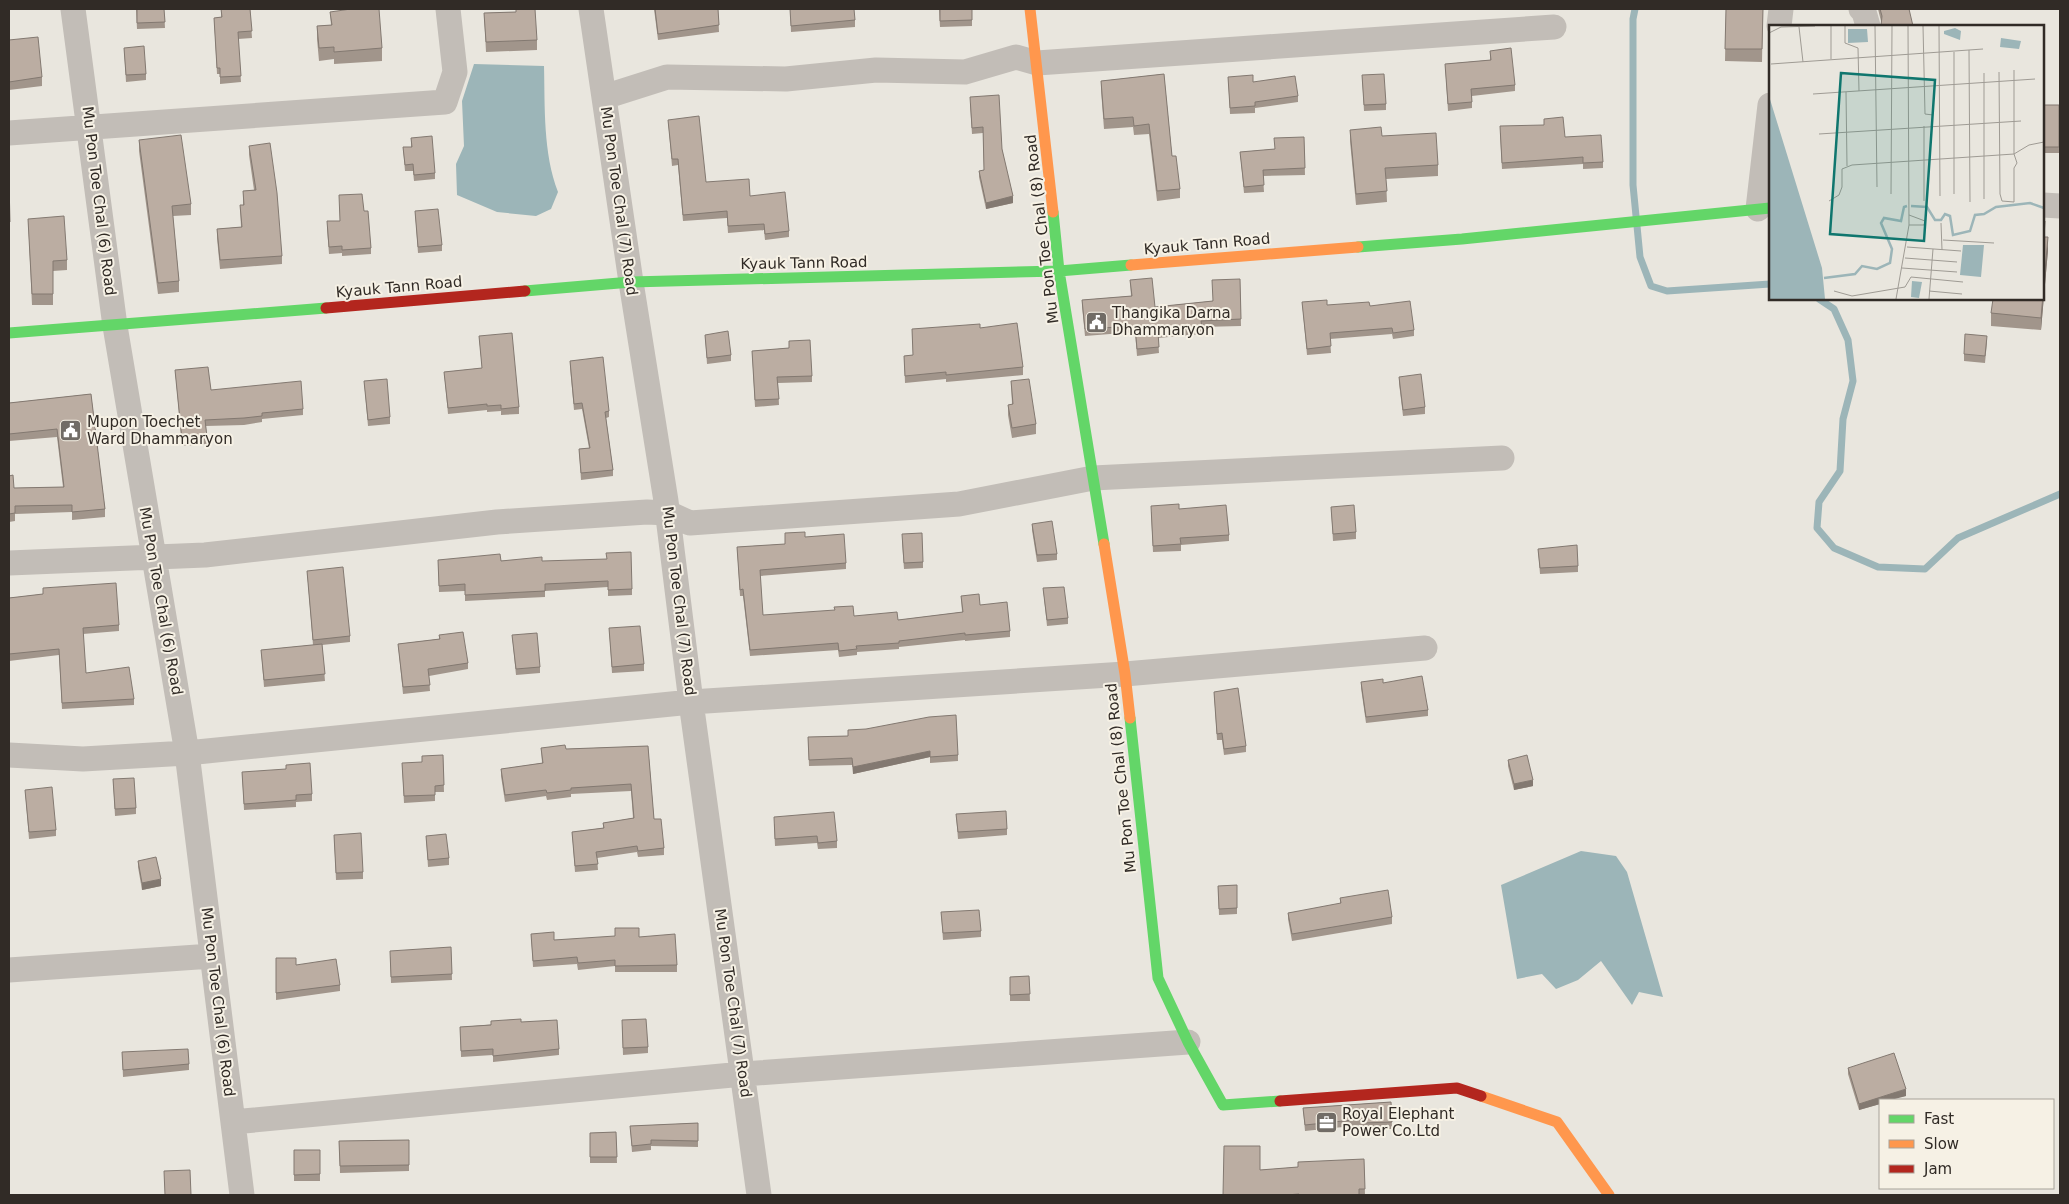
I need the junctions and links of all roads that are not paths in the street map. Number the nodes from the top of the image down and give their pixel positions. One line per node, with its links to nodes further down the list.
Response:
1 (74, 9): 13 (street, Mu Pon Toe Chal (6) Road)
2 (448, 9): 13 (street)
3 (591, 9): 11 (street, Mu Pon Toe Chal (7) Road)
4 (1030, 9): 10 (street, Mu Pon Toe Chal (8) Road)
5 (1781, 9): 7 (street)
6 (1861, 9): 8 (street)
7 (1779, 25)
8 (1868, 25)
9 (1554, 27): 10 (street)
10 (1038, 63): 11 (street); 18 (street, Mu Pon Toe Chal (8) Road)
11 (604, 97): 19 (street, Mu Pon Toe Chal (7) Road)
12 (1769, 122): 17 (street)
13 (90, 127): 14 (street); 20 (street, Mu Pon Toe Chal (6) Road)
14 (9, 133)
15 (2044, 205): 16 (street)
16 (2060, 206)
17 (1764, 208): 18 (street, Kyauk Tann Road)
18 (1060, 271): 19 (street, Kyauk Tann Road); 23 (street, Mu Pon Toe Chal (8) Road)
19 (631, 282): 20 (street, Kyauk Tann Road); 24 (street, Mu Pon Toe Chal (7) Road)
20 (115, 326): 21 (street, Kyauk Tann Road); 25 (street, Mu Pon Toe Chal (6) Road)
21 (9, 333)
22 (1502, 458): 23 (street)
23 (1093, 478): 24 (street); 28 (street, Mu Pon Toe Chal (8) Road)
24 (668, 513): 25 (street); 29 (street, Mu Pon Toe Chal (7) Road)
25 (154, 558): 26 (street); 30 (street, Mu Pon Toe Chal (6) Road)
26 (9, 563)
27 (1425, 648): 28 (street)
28 (1125, 674): 29 (street); 34 (street, Mu Pon Toe Chal (8) Road)
29 (692, 702): 30 (street); 35 (street, Mu Pon Toe Chal (7) Road)
30 (187, 753): 31 (street); 32 (street, Mu Pon Toe Chal (6) Road)
31 (9, 755)
32 (212, 956): 33 (street); 36 (street, Mu Pon Toe Chal (6) Road)
33 (9, 970)
34 (1188, 1042): 35 (street); 39 (street, Mu Pon Toe Chal (8) Road)
35 (742, 1074): 36 (street); 38 (street, Mu Pon Toe Chal (7) Road)
36 (233, 1122): 37 (street, Mu Pon Toe Chal (6) Road)
37 (242, 1195)
38 (759, 1195)
39 (1609, 1195)

